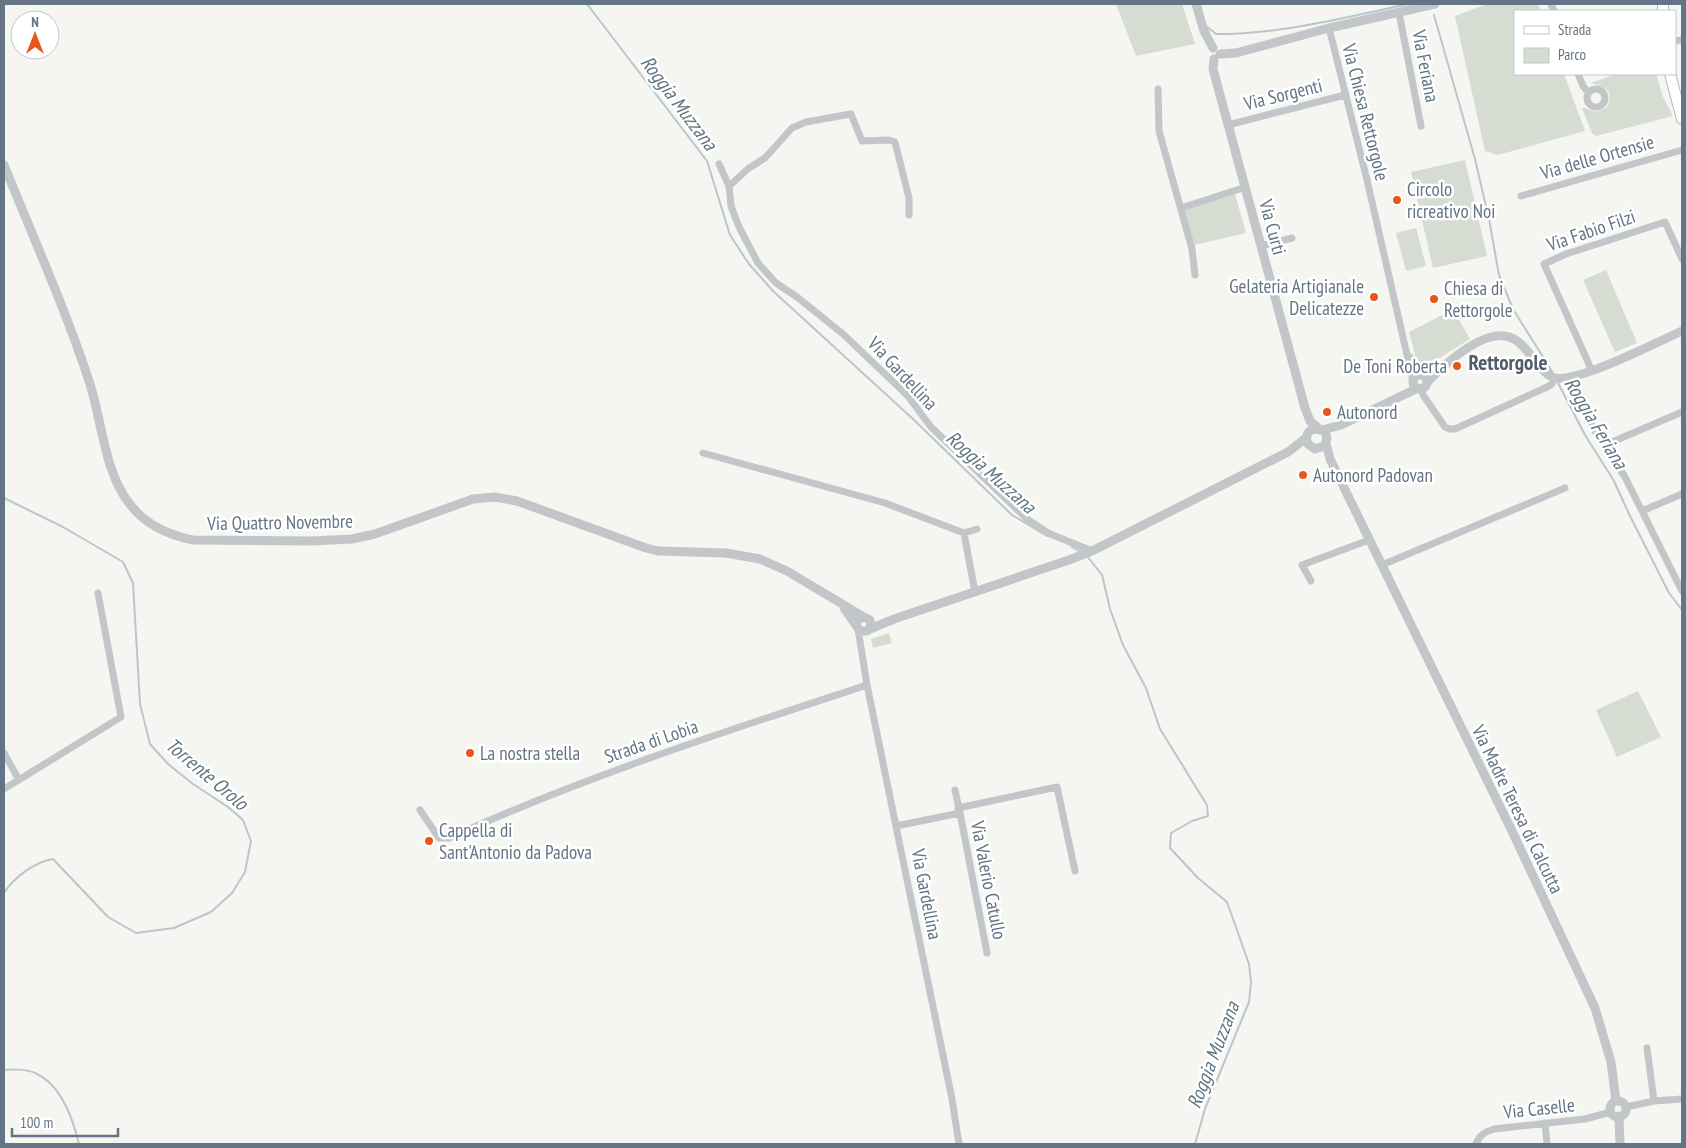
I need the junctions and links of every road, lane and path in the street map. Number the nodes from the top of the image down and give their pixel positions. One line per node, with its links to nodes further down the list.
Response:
1 (1196, 4): 5 (street, Via Curti)
2 (1435, 4): 3 (street)
3 (1399, 13): 4 (street); 13 (street, Via Feriana)
4 (1328, 28): 5 (street); 10 (street, Via Chiesa Rettorgole)
5 (1216, 54): 12 (street, Via Curti)
6 (1578, 75): 9 (street)
7 (1670, 75): 11 (main road)
8 (1158, 89): 20 (street)
9 (1588, 92)
10 (1345, 95): 12 (street, Via Sorgenti); 30 (street, Via Chiesa Rettorgole)
11 (1682, 119)
12 (1228, 125): 18 (street, Via Curti)
13 (1421, 126)
14 (1682, 150): 19 (street, Via delle Ortensie)
15 (718, 164): 17 (street, Via Gardellina)
16 (4, 165): 54 (street, Via Quattro Novembre)
17 (729, 186): 21 (street); 47 (street, Via Gardellina)
18 (1246, 187): 20 (street); 23 (street, Via Curti)
19 (1521, 196)
20 (1181, 208): 25 (street)
21 (909, 215)
22 (1292, 238): 23 (street)
23 (1261, 246): 33 (street, Via Curti)
24 (1682, 259): 27 (street, Via Fabio Filzi)
25 (1195, 275)
26 (1682, 331): 27 (street)
27 (1592, 371): 29 (street)
28 (1554, 378): 29 (street); 30 (street); 30 (street, Via Chiesa Rettorgole)
29 (1568, 378): 36 (street)
30 (1420, 382): 32 (street)
31 (1682, 412): 36 (street)
32 (1341, 425): 33 (street); 35 (street)
33 (1320, 429): 34 (street); 35 (street)
34 (1306, 438): 37 (street); 38 (street)
35 (1326, 442): 37 (street); 40 (street, Via Madre Teresa di Calcutta)
36 (1604, 445): 43 (street)
37 (1314, 449): 38 (street); 40 (street)
38 (1288, 452): 47 (street)
39 (703, 453): 45 (street)
40 (1330, 459): 46 (street, Via Madre Teresa di Calcutta)
41 (1565, 488): 48 (street)
42 (1682, 494): 43 (street)
43 (1642, 512): 50 (street)
44 (977, 529): 45 (street)
45 (964, 533): 52 (street)
46 (1369, 540): 48 (street, Via Madre Teresa di Calcutta); 49 (street)
47 (1089, 552): 52 (street)
48 (1382, 565): 70 (street, Via Madre Teresa di Calcutta)
49 (1312, 581)
50 (1680, 583): 51 (street)
51 (1682, 591)
52 (975, 592): 56 (street)
53 (98, 593): 60 (street)
54 (837, 600): 55 (street, Via Quattro Novembre); 57 (street, Via Quattro Novembre)
55 (865, 617): 56 (street); 57 (street); 57 (street)
56 (894, 620): 57 (street)
57 (863, 628): 58 (street, Via Gardellina)
58 (867, 685): 63 (street, Strada di Lobia); 65 (street, Via Gardellina)
59 (4, 753): 60 (street)
60 (19, 780): 61 (street)
61 (4, 789)
62 (955, 790): 64 (street, Via Valerio Catullo)
63 (420, 810)
64 (959, 811): 65 (street, Via Valerio Catullo); 66 (street, Via Valerio Catullo); 67 (street, Via Valerio Catullo)
65 (896, 826): 75 (street, Via Gardellina)
66 (1075, 871)
67 (987, 953)
68 (1647, 1048): 71 (street)
69 (1682, 1099): 71 (street)
70 (1616, 1101): 72 (street); 73 (street)
71 (1654, 1101): 72 (street)
72 (1626, 1108): 73 (street)
73 (1615, 1114): 74 (street, Via Caselle); 78 (street)
74 (1545, 1122): 76 (street, Via Caselle); 77 (street)
75 (959, 1144)
76 (1476, 1144)
77 (1547, 1144)
78 (1620, 1144)

